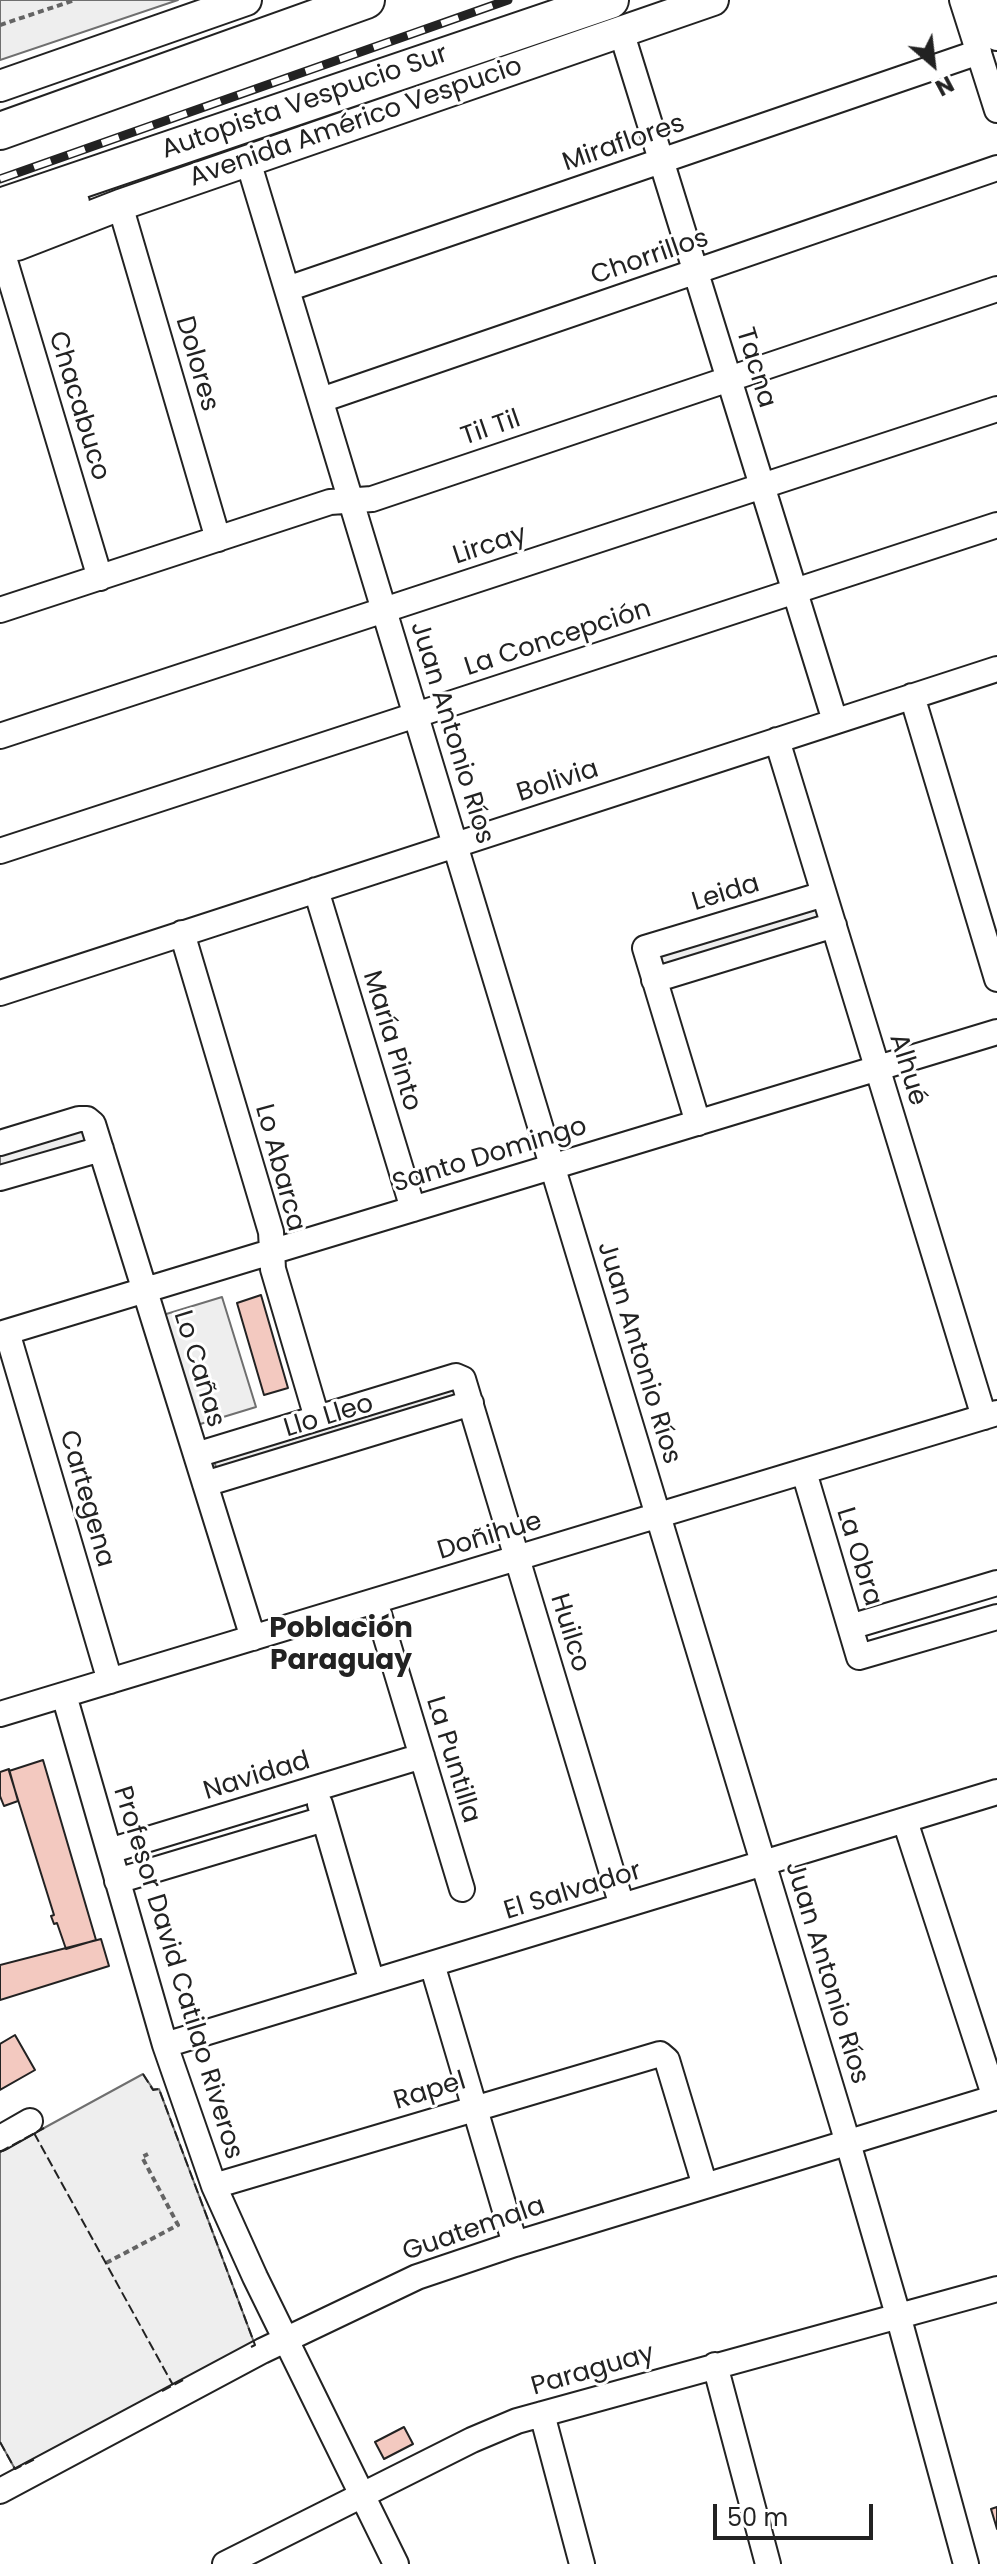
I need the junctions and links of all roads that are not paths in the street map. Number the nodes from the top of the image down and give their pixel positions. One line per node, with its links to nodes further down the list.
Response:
1 (246, 0): 8 (main road)
2 (366, 0): 9 (highway)
3 (713, 0): 6 (main road, Avenida Américo Vespucio)
4 (962, 0): 7 (street)
5 (985, 0): 7 (street)
6 (616, 15): 12 (highway, Autopista Vespucio Sur); 14 (main road, Avenida Américo Vespucio); 15 (street, Tacna)
7 (988, 45): 10 (street); 15 (street, Miraflores)
8 (0, 86)
9 (106, 94): 11 (highway); 13 (highway)
10 (997, 110)
11 (0, 118)
12 (247, 122): 18 (highway, Autopista Vespucio Sur); 19 (highway)
13 (0, 131)
14 (248, 161): 17 (main road, Avenida Américo Vespucio); 21 (street, Juan Antonio Ríos)
15 (661, 161): 20 (street, Tacna); 21 (street, Miraflores)
16 (997, 168): 20 (street, Chorrillos)
17 (120, 205): 19 (main road, Avenida Américo Vespucio); 29 (street, Dolores)
18 (0, 207)
19 (1, 246): 30 (street, Chacabuco)
20 (696, 272): 23 (street, Tacna); 24 (street, Chorrillos)
21 (287, 289): 24 (street, Juan Antonio Ríos)
22 (997, 289): 23 (street, Til Til)
23 (729, 379): 26 (street, Tacna); 27 (street, Til Til)
24 (321, 400): 27 (street, Juan Antonio Ríos)
25 (997, 409): 26 (street, Lircay)
26 (762, 486): 31 (street, Tacna); 33 (street, Lircay)
27 (351, 501): 29 (street, Til Til); 33 (street, Juan Antonio Ríos)
28 (997, 525): 31 (street, La Concepción)
29 (218, 539): 30 (street, Til Til)
30 (100, 578): 32 (street, Til Til)
31 (794, 591): 36 (street, La Concepción); 37 (street, Tacna)
32 (0, 610)
33 (384, 610): 36 (street, Juan Antonio Ríos); 38 (street, Lircay)
34 (997, 669): 35 (street, Bolivia)
35 (912, 696): 37 (street, Bolivia); 46 (street)
36 (416, 715): 40 (street, Juan Antonio Ríos); 41 (street, La Concepción)
37 (835, 721): 39 (street, Bolivia)
38 (0, 736)
39 (777, 740): 40 (street, Bolivia); 43 (street, Alhué)
40 (455, 845): 42 (street, Bolivia); 54 (street, Juan Antonio Ríos)
41 (0, 851)
42 (316, 890): 45 (street, Bolivia); 56 (street, María Pinto)
43 (824, 894): 44 (street, Alhué); 47 (street, Leida)
44 (834, 925): 47 (street); 50 (street, Alhué)
45 (182, 933): 48 (street, Bolivia); 57 (street, Lo Abarca)
46 (997, 979)
47 (654, 980): 51 (street)
48 (0, 993)
49 (997, 1032): 50 (street, Santo Domingo)
50 (877, 1068): 51 (street, Santo Domingo); 62 (street, Alhué)
51 (698, 1123): 54 (street, Santo Domingo)
52 (0, 1143): 53 (street, Lo Cañas)
53 (101, 1149): 55 (street); 58 (street, Lo Cañas)
54 (553, 1167): 56 (street, Santo Domingo); 67 (street, Juan Antonio Ríos)
55 (0, 1178)
56 (413, 1209): 57 (street, Santo Domingo)
57 (272, 1252): 58 (street, Santo Domingo); 63 (street, Lo Abarca)
58 (145, 1290): 59 (street, Santo Domingo); 64 (street, Lo Cañas)
59 (4, 1333): 74 (street, Cartegena)
60 (461, 1377): 61 (street, Huilco); 63 (street, Llo Lleo)
61 (471, 1403): 66 (street, Llo Lleo); 68 (street, Huilco)
62 (991, 1415): 65 (street, Doñihue)
63 (317, 1418): 64 (street, Llo Lleo)
64 (196, 1455): 66 (street, Lo Cañas)
65 (804, 1472): 67 (street, Doñihue); 72 (street, La Obra)
66 (205, 1484): 73 (street, Lo Cañas)
67 (658, 1516): 68 (street, Doñihue); 83 (street, Juan Antonio Ríos)
68 (517, 1558): 70 (street, Doñihue); 86 (street, Huilco)
69 (997, 1583): 72 (street)
70 (375, 1601): 73 (street, Doñihue); 77 (street, La Puntilla)
71 (997, 1617): 72 (street, La Obra)
72 (850, 1627)
73 (253, 1638): 74 (street, Doñihue)
74 (110, 1681): 75 (street, Doñihue)
75 (64, 1695): 76 (street, Doñihue); 82 (street, Profesor David Catilao Riveros)
76 (0, 1714)
77 (422, 1756): 78 (street, Navidad); 85 (street, La Puntilla)
78 (315, 1788): 80 (street); 82 (street, Navidad)
79 (997, 1792): 81 (street, El Salvador)
80 (324, 1819): 84 (street); 88 (street)
81 (905, 1821): 83 (street, El Salvador); 90 (street)
82 (109, 1851): 84 (street, Profesor David Catilao Riveros)
83 (763, 1863): 86 (street, El Salvador); 94 (street, Juan Antonio Ríos)
84 (117, 1881): 89 (street, Profesor David Catilao Riveros)
85 (462, 1889)
86 (622, 1906): 87 (street, El Salvador)
87 (432, 1964): 88 (street, El Salvador); 91 (street)
88 (372, 1982): 89 (street, El Salvador)
89 (165, 2045): 95 (street, Profesor David Catilao Riveros)
90 (996, 2098): 94 (street, Guatemala)
91 (475, 2109): 95 (street, Rapel); 96 (street, Rapel); 97 (street)
92 (30, 2121): 93 (street)
93 (0, 2138)
94 (848, 2143): 96 (street, Guatemala); 99 (street, Juan Antonio Ríos)
95 (214, 2186): 100 (street, Profesor David Catilao Riveros)
96 (705, 2186): 97 (street, Guatemala)
97 (515, 2244): 100 (street, Guatemala)
98 (997, 2289): 99 (street, Paraguay)
99 (898, 2315): 101 (street, Paraguay); 109 (street, Juan Antonio Ríos)
100 (285, 2340): 103 (street, Guatemala); 104 (street, Profesor David Catilao Riveros)
101 (715, 2365): 102 (street, Paraguay); 108 (street)
102 (542, 2414): 104 (street, Paraguay); 107 (street)
103 (2, 2486)
104 (362, 2495): 105 (street, Paraguay); 106 (street, Profesor David Catilao Riveros)
105 (225, 2564)
106 (396, 2564)
107 (582, 2564)
108 (768, 2564)
109 (966, 2564)

